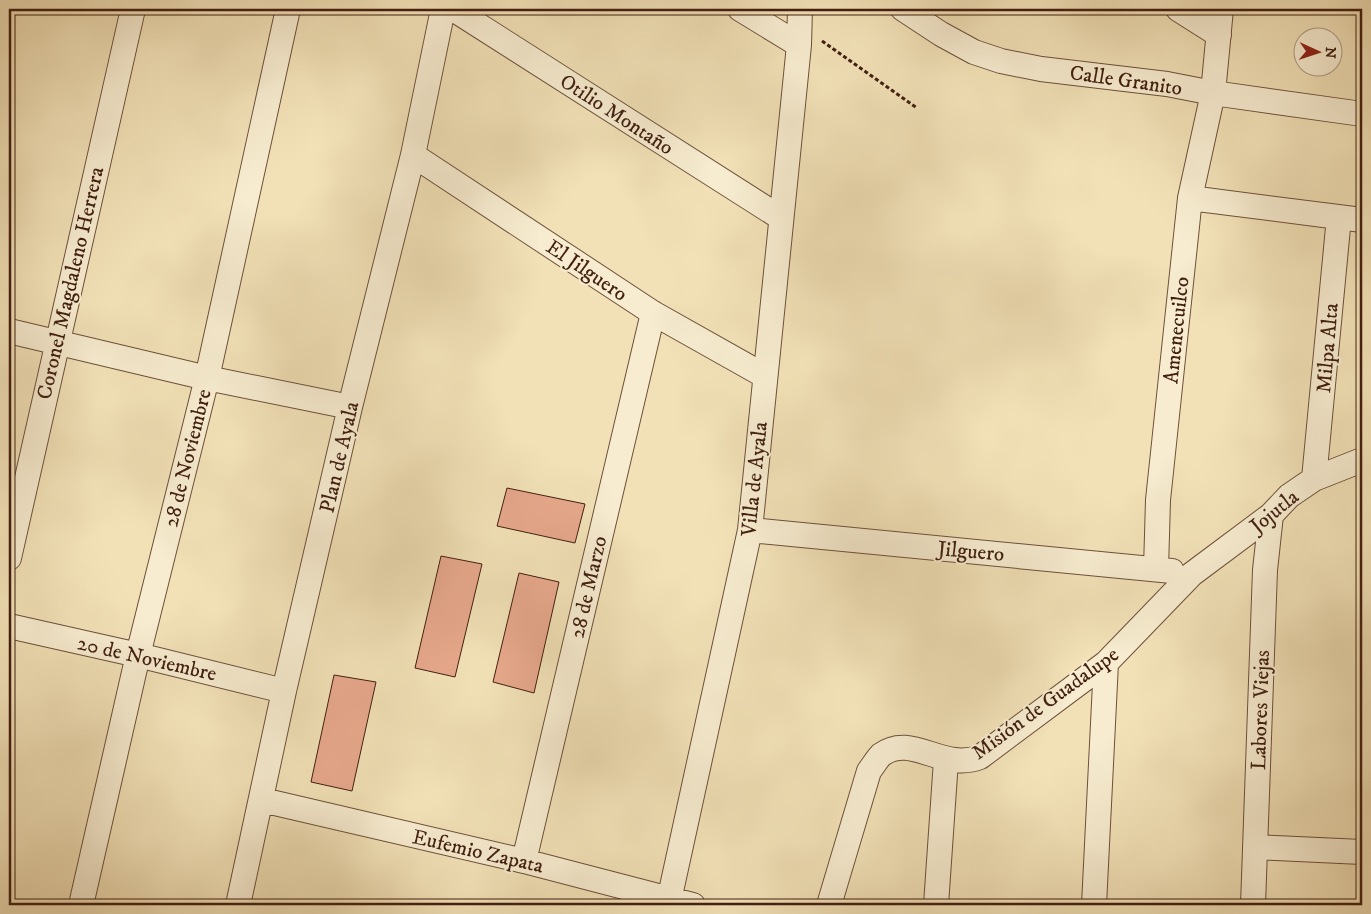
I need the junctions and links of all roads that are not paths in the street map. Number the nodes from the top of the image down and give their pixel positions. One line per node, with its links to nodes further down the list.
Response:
1 (133, 9): 20 (street, Coronel Magdaleno Herrera)
2 (288, 9): 22 (street, 28 de Noviembre)
3 (443, 9): 13 (street, Plan de Ayala)
4 (453, 9): 16 (street, Otilio Montaño)
5 (740, 9): 9 (street)
6 (903, 9): 11 (street, Calle Granito)
7 (1178, 9): 10 (street)
8 (1221, 9): 10 (street, Amenecuilco)
9 (800, 26): 16 (street, Villa de Ayala)
10 (1219, 35): 11 (street, Amenecuilco)
11 (1213, 93): 12 (street, Calle Granito); 14 (street, Amenecuilco)
12 (1362, 114)
13 (414, 155): 18 (street, El Jilguero); 23 (street, Plan de Ayala)
14 (1190, 198): 15 (street); 29 (street, Amenecuilco)
15 (1339, 217): 17 (street); 25 (street, Milpa Alta)
16 (781, 218): 21 (street, Villa de Ayala)
17 (1362, 220)
18 (652, 314): 21 (street, El Jilguero); 39 (street, 28 de Marzo)
19 (9, 331): 20 (street)
20 (56, 342): 22 (street); 28 (street, Coronel Magdaleno Herrera)
21 (765, 376): 27 (street, Villa de Ayala)
22 (207, 378): 23 (street); 32 (street, 28 de Noviembre)
23 (350, 407): 34 (street, Plan de Ayala)
24 (1362, 460): 25 (street, Jojutla)
25 (1314, 479): 26 (street, Jojutla)
26 (1271, 515): 30 (street, Jojutla); 37 (street, Labores Viejas)
27 (750, 530): 29 (street, Jilguero); 40 (street, Villa de Ayala)
28 (9, 558)
29 (1156, 569): 30 (street, Jilguero)
30 (1192, 574): 33 (street, Misión de Guadalupe)
31 (9, 626): 32 (street, 20 de Noviembre)
32 (138, 655): 34 (street, 20 de Noviembre); 41 (street, 28 de Noviembre)
33 (1106, 664): 35 (street, Misión de Guadalupe); 46 (street)
34 (284, 691): 36 (street, Plan de Ayala)
35 (946, 760): 44 (street, Misión de Guadalupe); 45 (street)
36 (262, 800): 39 (street, Eufemio Zapata); 42 (street, Plan de Ayala)
37 (1255, 847): 38 (street); 47 (street, Labores Viejas)
38 (1362, 852)
39 (524, 861): 40 (street, Eufemio Zapata)
40 (669, 902): 43 (street, Eufemio Zapata)
41 (81, 905)
42 (238, 905)
43 (693, 905)
44 (828, 905)
45 (936, 905)
46 (1094, 905)
47 (1253, 905)

